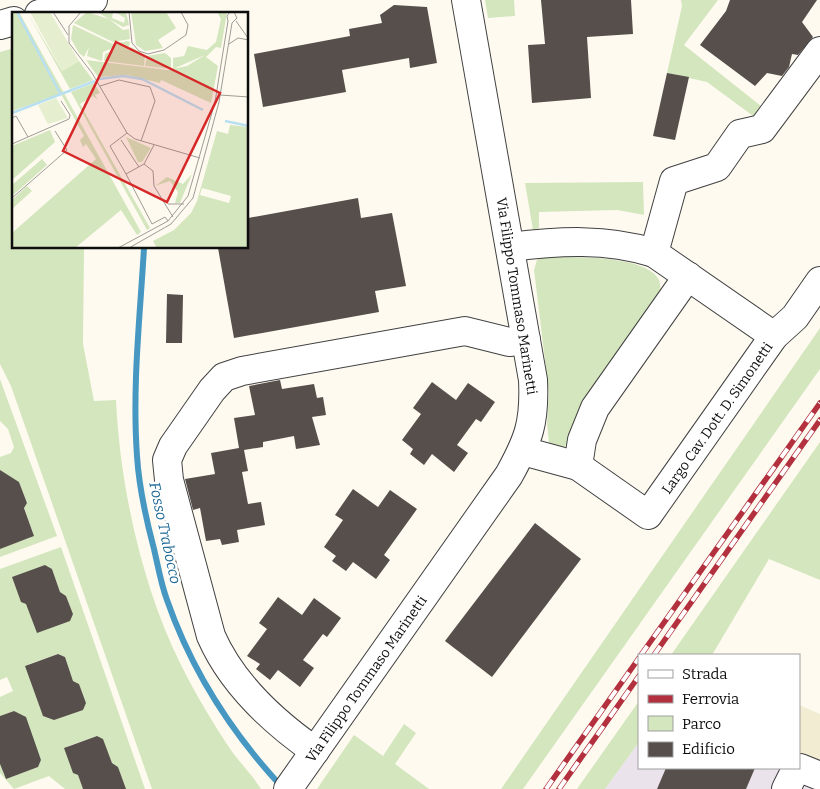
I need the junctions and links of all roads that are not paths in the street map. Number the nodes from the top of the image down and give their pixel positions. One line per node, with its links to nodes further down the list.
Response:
1 (93, 0): 3 (street)
2 (466, 0): 5 (street, Via Filippo Tommaso Marinetti)
3 (46, 12)
4 (820, 50): 6 (street)
5 (510, 247): 6 (street, Largo Cav. Dott. D. Simonetti); 10 (street, Via Filippo Tommaso Marinetti)
6 (654, 253): 7 (street, Largo Cav. Dott. D. Simonetti)
7 (688, 276): 9 (street, Largo Cav. Dott. D. Simonetti); 12 (street)
8 (820, 281): 9 (street)
9 (774, 336): 12 (street, Largo Cav. Dott. D. Simonetti)
10 (526, 340): 11 (street, Via Filippo Tommaso Marinetti); 13 (street)
11 (523, 451): 12 (street, Largo Cav. Dott. D. Simonetti); 13 (street, Via Filippo Tommaso Marinetti)
12 (578, 466)
13 (311, 756): 17 (street, Via Filippo Tommaso Marinetti)
14 (800, 768): 16 (street)
15 (796, 769): 18 (street)
16 (820, 776)
17 (288, 789)
18 (786, 789)

